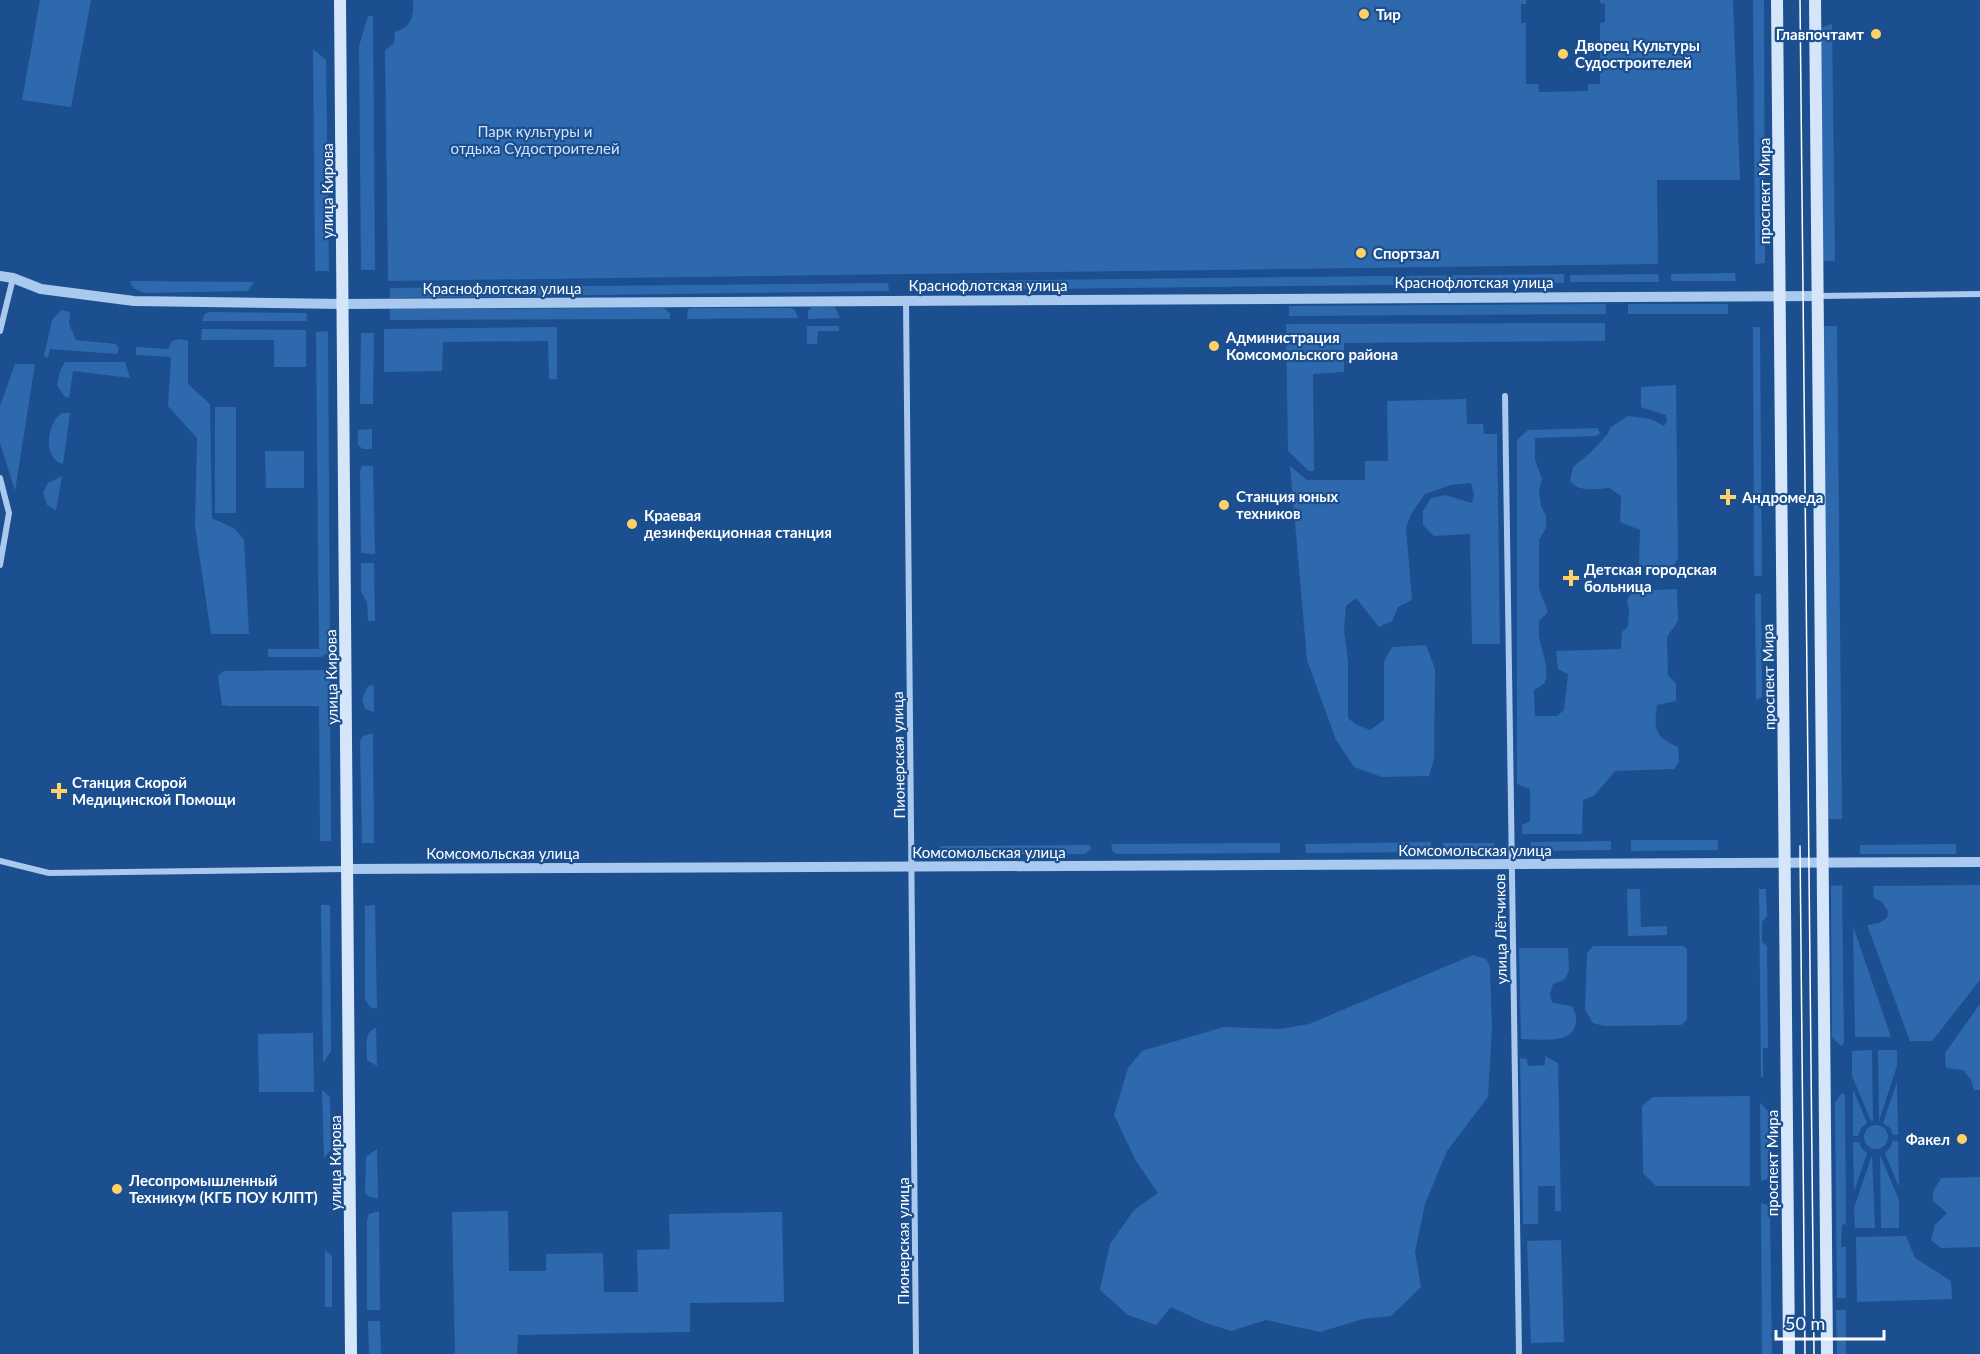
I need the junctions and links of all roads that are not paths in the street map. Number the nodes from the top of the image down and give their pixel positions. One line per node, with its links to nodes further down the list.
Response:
1 (340, 0): 10 (main road, улица Кирова)
2 (1777, 0): 7 (main road, проспект Мира)
3 (1815, 0): 8 (main road)
4 (0, 276): 5 (street, Краснофлотская улица)
5 (13, 278): 10 (street, Краснофлотская улица); 11 (street)
6 (1980, 294): 8 (street, Краснофлотская улица)
7 (1779, 296): 8 (street, Краснофлотская улица); 9 (street, Краснофлотская улица); 18 (main road, проспект Мира)
8 (1818, 296): 17 (main road)
9 (906, 301): 10 (street, Краснофлотская улица); 20 (street, Пионерская улица)
10 (343, 304): 21 (main road, улица Кирова)
11 (0, 331)
12 (1505, 396): 19 (street, улица Лётчиков)
13 (0, 478): 14 (street)
14 (0, 566)
15 (0, 861): 21 (street, Комсомольская улица)
16 (1980, 862): 17 (street, Комсомольская улица)
17 (1822, 863): 18 (street, Комсомольская улица); 26 (main road)
18 (1784, 864): 19 (street, Комсомольская улица); 25 (main road, проспект Мира)
19 (1512, 865): 20 (street, Комсомольская улица); 24 (street, улица Лётчиков)
20 (911, 867): 21 (street, Комсомольская улица); 23 (street, Пионерская улица)
21 (347, 869): 22 (main road, улица Кирова)
22 (351, 1354)
23 (916, 1354)
24 (1519, 1354)
25 (1788, 1354)
26 (1827, 1354)

